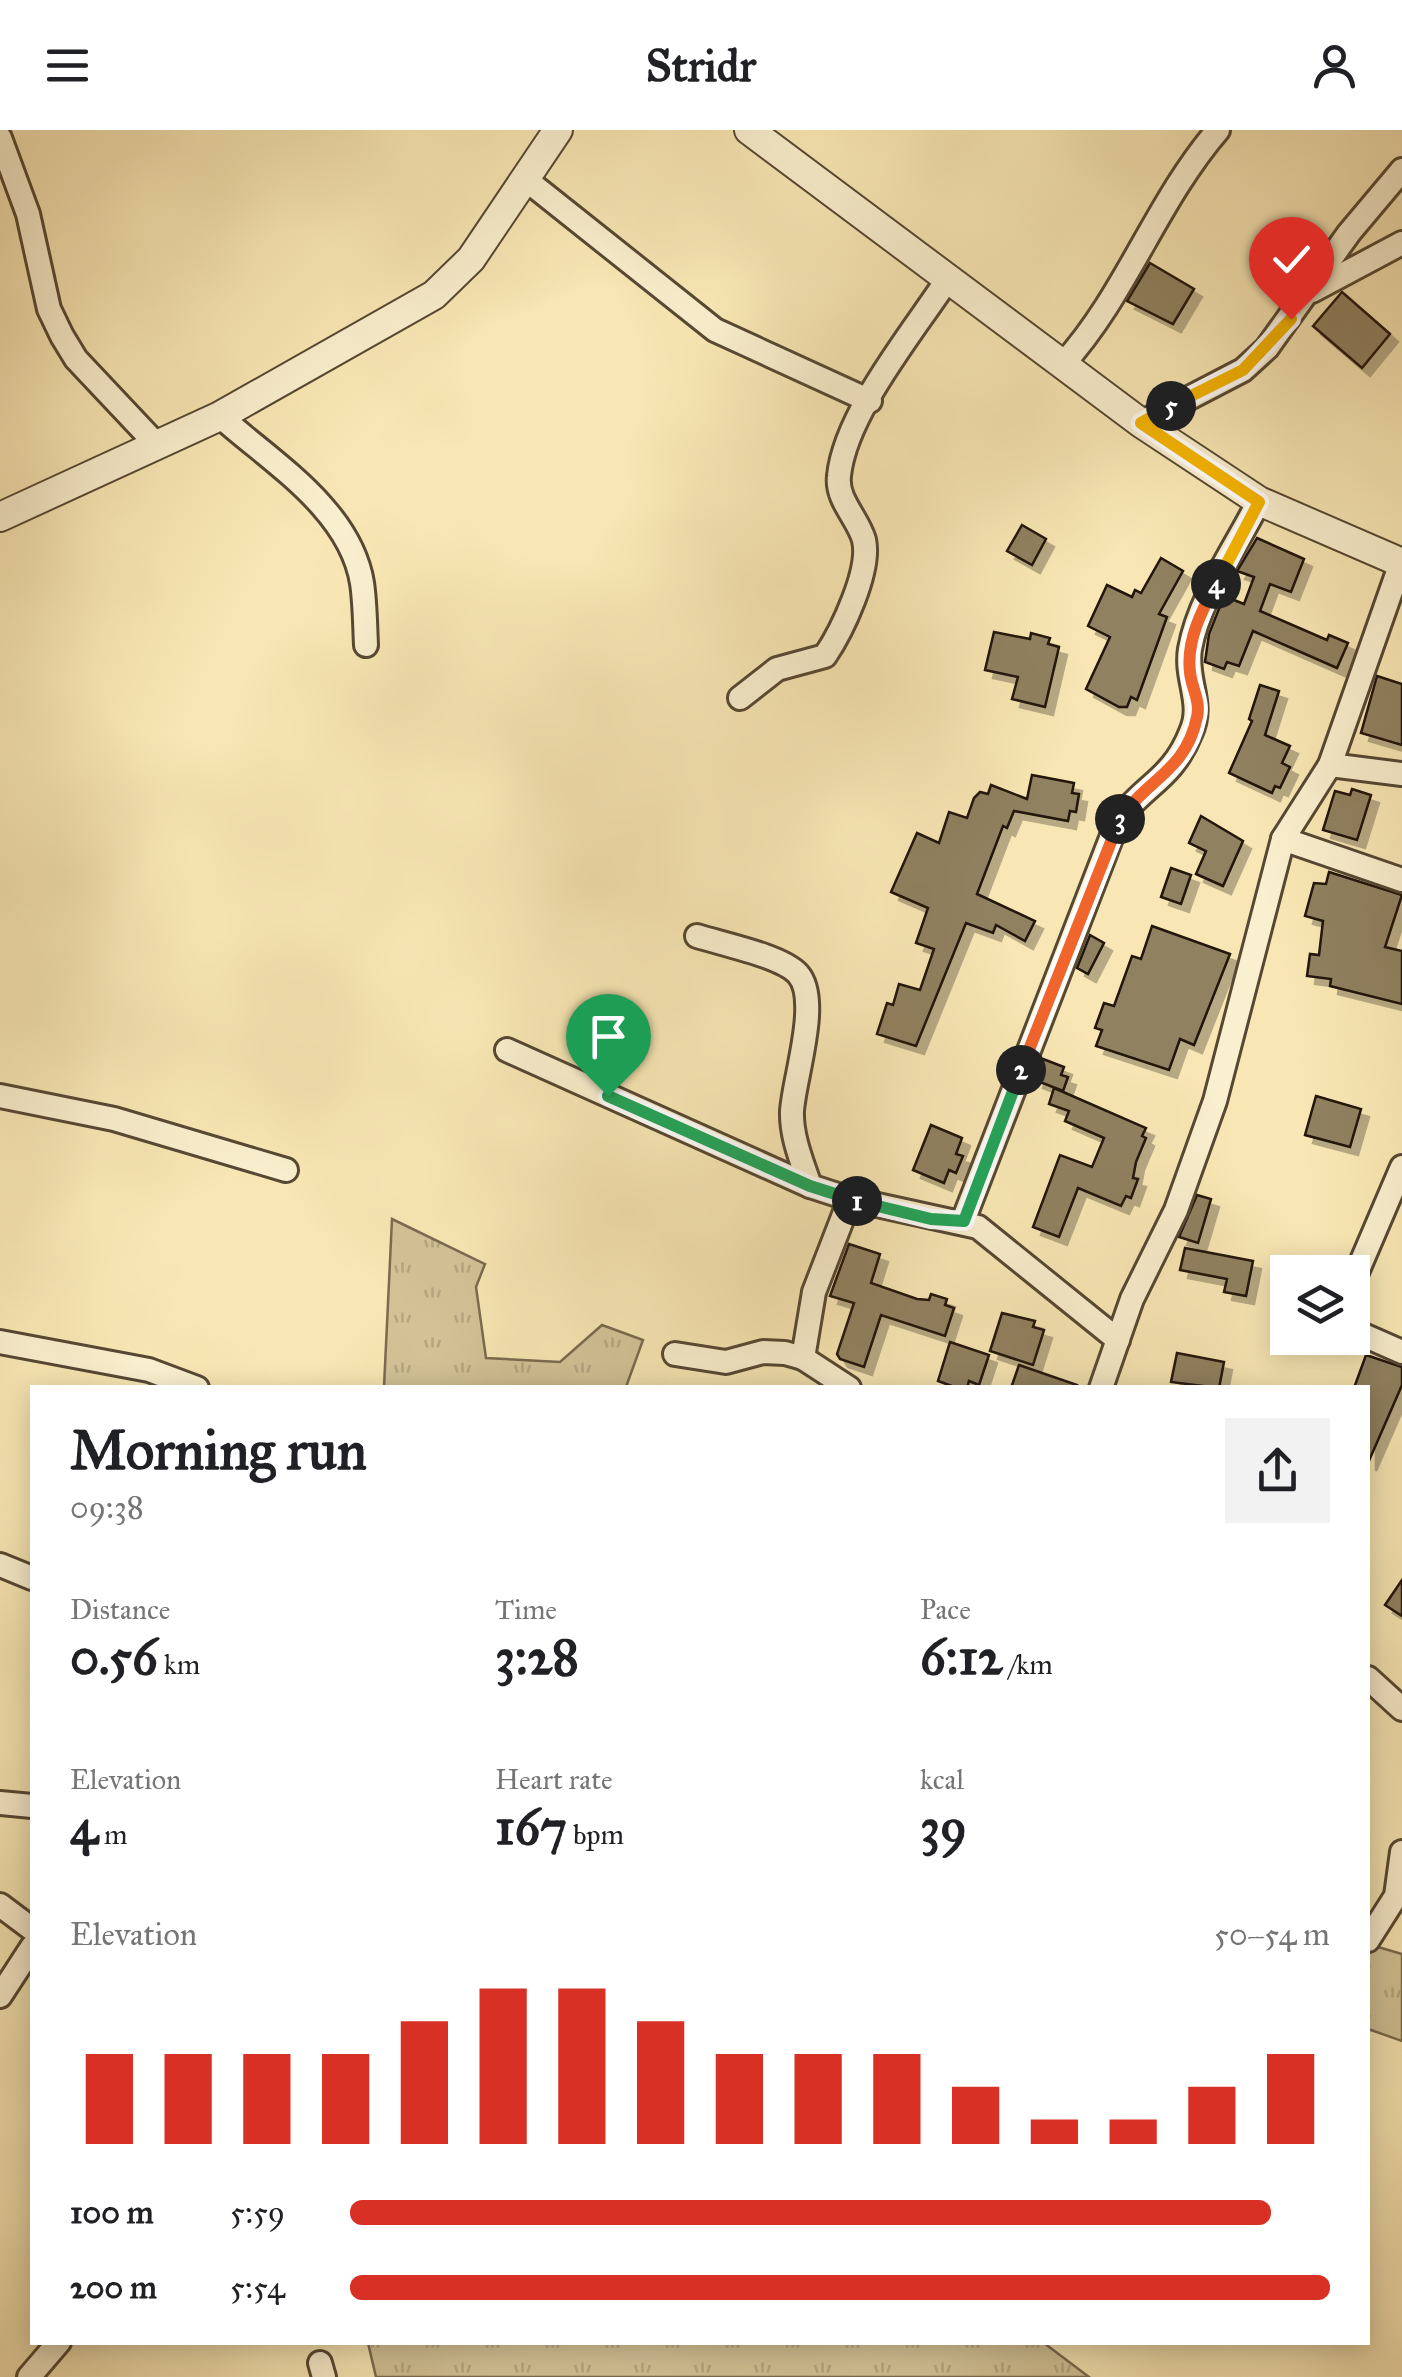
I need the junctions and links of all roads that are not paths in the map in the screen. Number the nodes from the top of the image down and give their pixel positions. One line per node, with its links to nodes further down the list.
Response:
1 (558, 130): 6 (street)
2 (749, 130): 8 (street)
3 (1218, 130): 10 (street)
4 (0, 138): 14 (street)
5 (1402, 170): 9 (street)
6 (524, 178): 11 (street); 12 (street)
7 (1402, 243): 9 (street)
8 (947, 280): 10 (street); 11 (street)
9 (1308, 293): 13 (street)
10 (1063, 364): 13 (street)
11 (870, 401): 19 (street)
12 (220, 416): 14 (street); 18 (street)
13 (1141, 423): 15 (street)
14 (158, 445): 16 (street)
15 (1259, 502): 17 (street); 31 (street)
16 (0, 516)
17 (1401, 563): 20 (street)
18 (366, 645)
19 (740, 698)
20 (1330, 765): 21 (street); 22 (street)
21 (1402, 774)
22 (1283, 839): 23 (street); 34 (street)
23 (1402, 880)
24 (697, 936): 29 (street)
25 (507, 1050): 29 (street)
26 (0, 1096): 28 (street)
27 (1402, 1167): 32 (street)
28 (286, 1170)
29 (810, 1186): 30 (street)
30 (850, 1199): 31 (street); 38 (street)
31 (964, 1221): 34 (street)
32 (1364, 1255)
33 (1370, 1338): 36 (street)
34 (1118, 1340): 41 (street)
35 (0, 1342): 39 (street)
36 (1402, 1352)
37 (674, 1354): 38 (street)
38 (803, 1358): 40 (street)
39 (189, 1385)
40 (844, 1385)
41 (1102, 1385)
42 (0, 1566): 43 (street)
43 (30, 1577)
44 (1370, 1680): 45 (street)
45 (1402, 1709)
46 (0, 1803): 47 (street)
47 (30, 1806)
48 (1401, 1866): 51 (street)
49 (0, 1904): 50 (street)
50 (30, 1927)
51 (1370, 1937)
52 (30, 1950): 53 (street)
53 (0, 1996)
54 (56, 2345): 55 (street)
55 (29, 2377)

